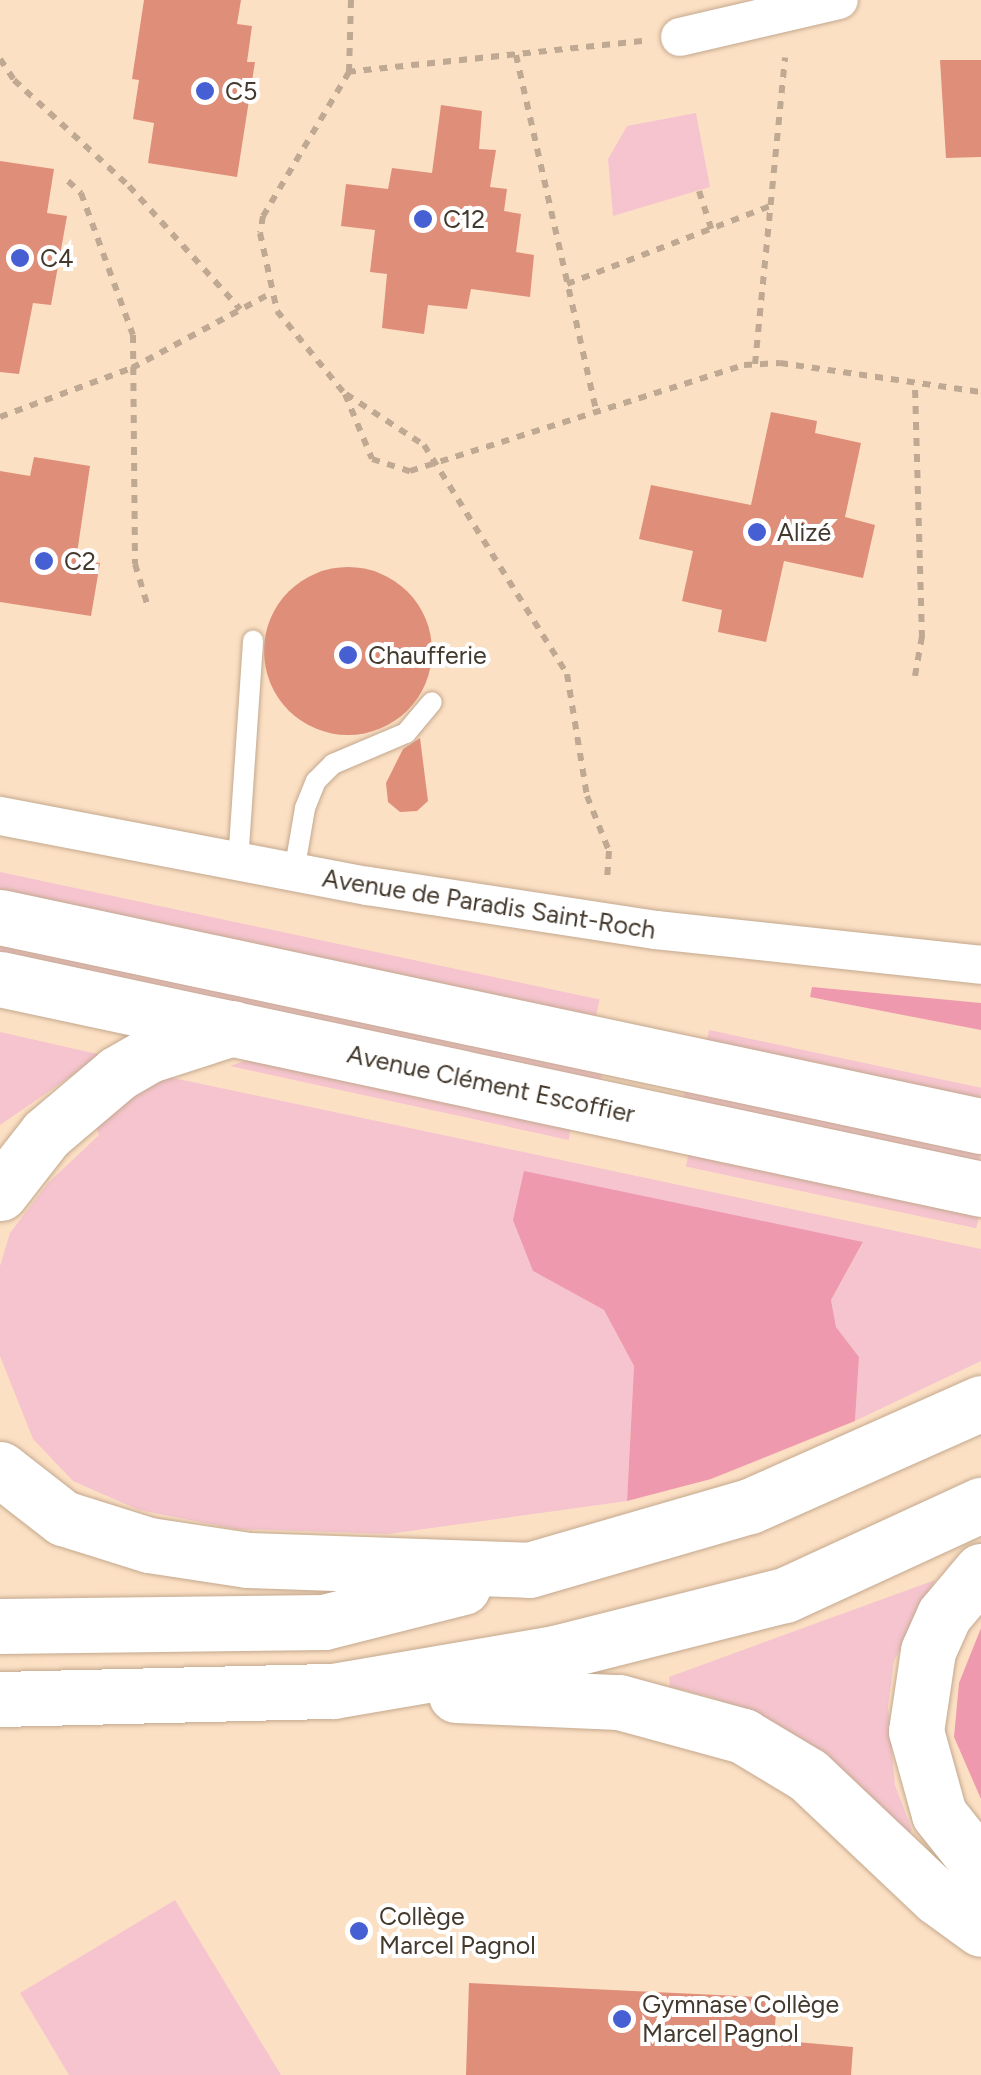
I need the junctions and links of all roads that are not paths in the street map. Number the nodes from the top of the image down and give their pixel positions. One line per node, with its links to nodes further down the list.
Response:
1 (838, 0): 2 (street)
2 (680, 37)
3 (252, 641): 6 (lane)
4 (432, 702): 7 (lane)
5 (0, 816): 6 (street, Avenue de Paradis Saint-Roch)
6 (238, 862): 7 (street, Avenue de Paradis Saint-Roch)
7 (294, 872): 9 (street, Avenue de Paradis Saint-Roch)
8 (0, 917): 12 (main road)
9 (981, 965)
10 (0, 978): 11 (main road, Avenue Clément Escoffier)
11 (233, 1028): 13 (main road, Avenue Clément Escoffier); 14 (main road)
12 (981, 1126)
13 (981, 1189)
14 (0, 1193)
15 (981, 1403): 18 (main road)
16 (0, 1469): 18 (main road)
17 (981, 1505): 21 (main road)
18 (529, 1570): 20 (main road)
19 (981, 1571): 23 (main road)
20 (0, 1626)
21 (332, 1691): 22 (main road); 24 (main road)
22 (0, 1699)
23 (981, 1867)
24 (981, 1929)

